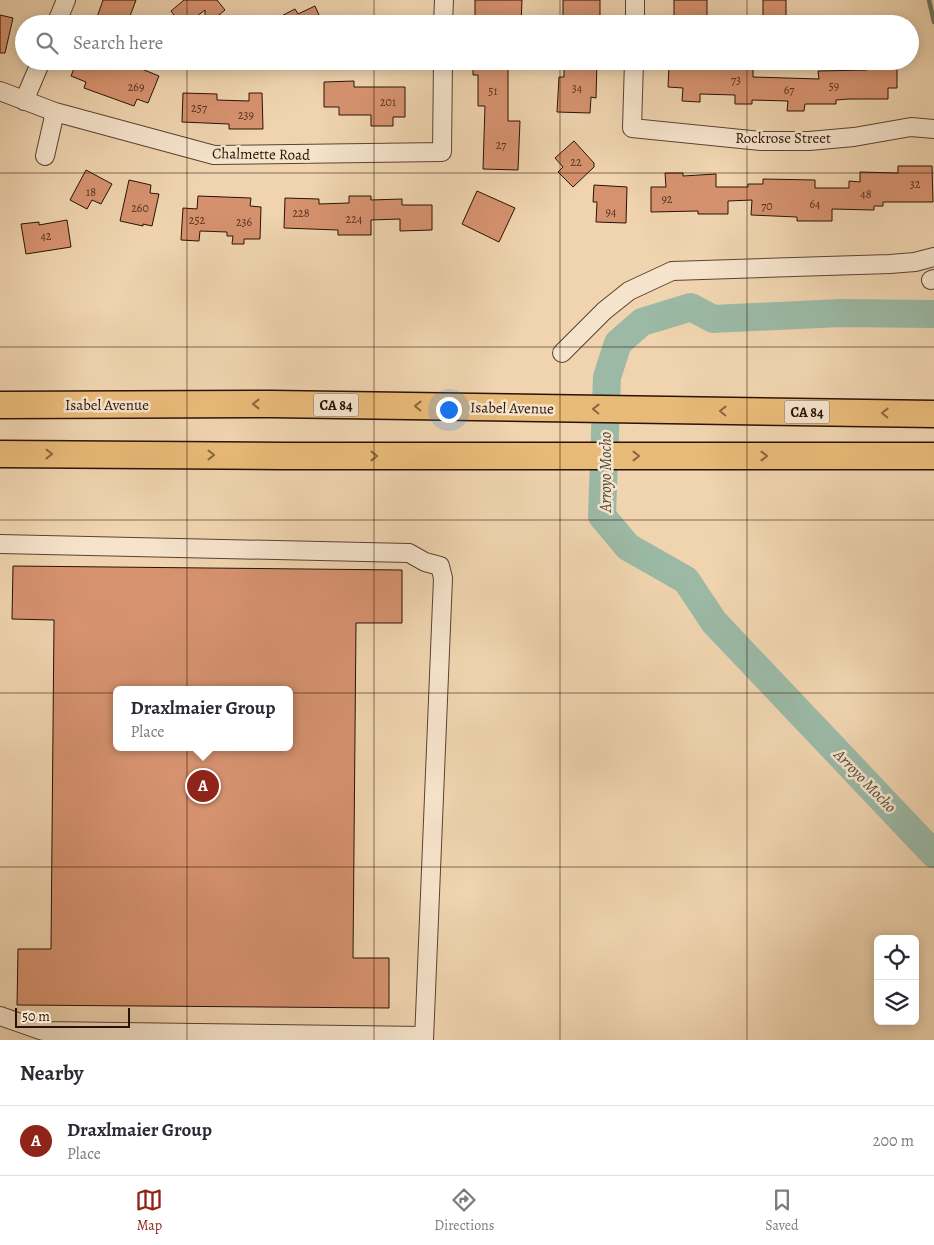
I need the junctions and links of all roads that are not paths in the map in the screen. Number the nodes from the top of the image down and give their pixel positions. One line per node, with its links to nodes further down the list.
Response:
1 (66, 0): 4 (street)
2 (444, 0): 5 (street)
3 (635, 0): 6 (street)
4 (60, 15)
5 (443, 15)
6 (635, 15)
7 (37, 70): 11 (street)
8 (443, 70): 12 (street, Chalmette Road)
9 (634, 70): 13 (street, Rockrose Street)
10 (0, 91): 11 (street, Chalmette Road)
11 (24, 101): 12 (street, Chalmette Road)
12 (55, 112): 14 (street)
13 (934, 129)
14 (45, 156)
15 (934, 257): 16 (street)
16 (562, 353)
17 (0, 405): 18 (highway, Isabel Avenue / CA 84, one-way to 17)
18 (934, 414)
19 (0, 454): 20 (highway, one-way to 20)
20 (934, 456)
21 (0, 544): 23 (street)
22 (0, 1016): 23 (street)
23 (424, 1038)

